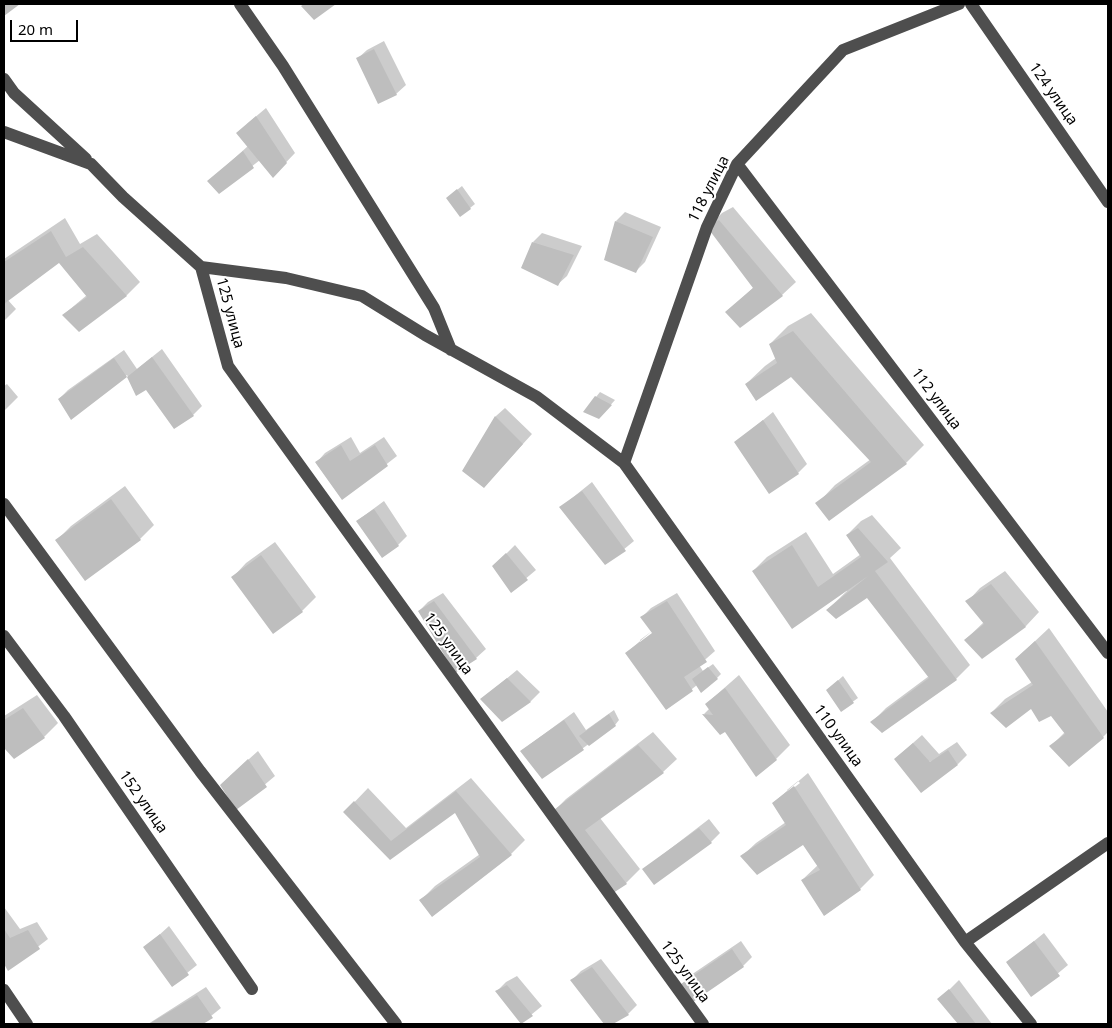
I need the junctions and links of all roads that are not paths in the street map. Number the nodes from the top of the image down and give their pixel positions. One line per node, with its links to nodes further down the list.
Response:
1 (240, 4): 10 (street)
2 (959, 4): 7 (street, 118 улица)
3 (971, 4): 8 (street, 124 улица)
4 (4, 79): 6 (street)
5 (4, 132): 6 (street)
6 (91, 164): 9 (street)
7 (737, 164): 11 (street, 118 улица); 14 (street, 112 улица)
8 (1108, 202)
9 (201, 266): 10 (street, 110 улица); 21 (street, 125 улица)
10 (451, 350): 11 (street, 110 улица)
11 (624, 463): 16 (street, 110 улица)
12 (4, 504): 20 (street)
13 (4, 636): 17 (street, 152 улица)
14 (1108, 653)
15 (1108, 843): 16 (street)
16 (965, 942): 22 (street, 110 улица)
17 (252, 989)
18 (4, 990): 19 (street)
19 (27, 1024)
20 (396, 1024)
21 (703, 1024)
22 (1032, 1024)

